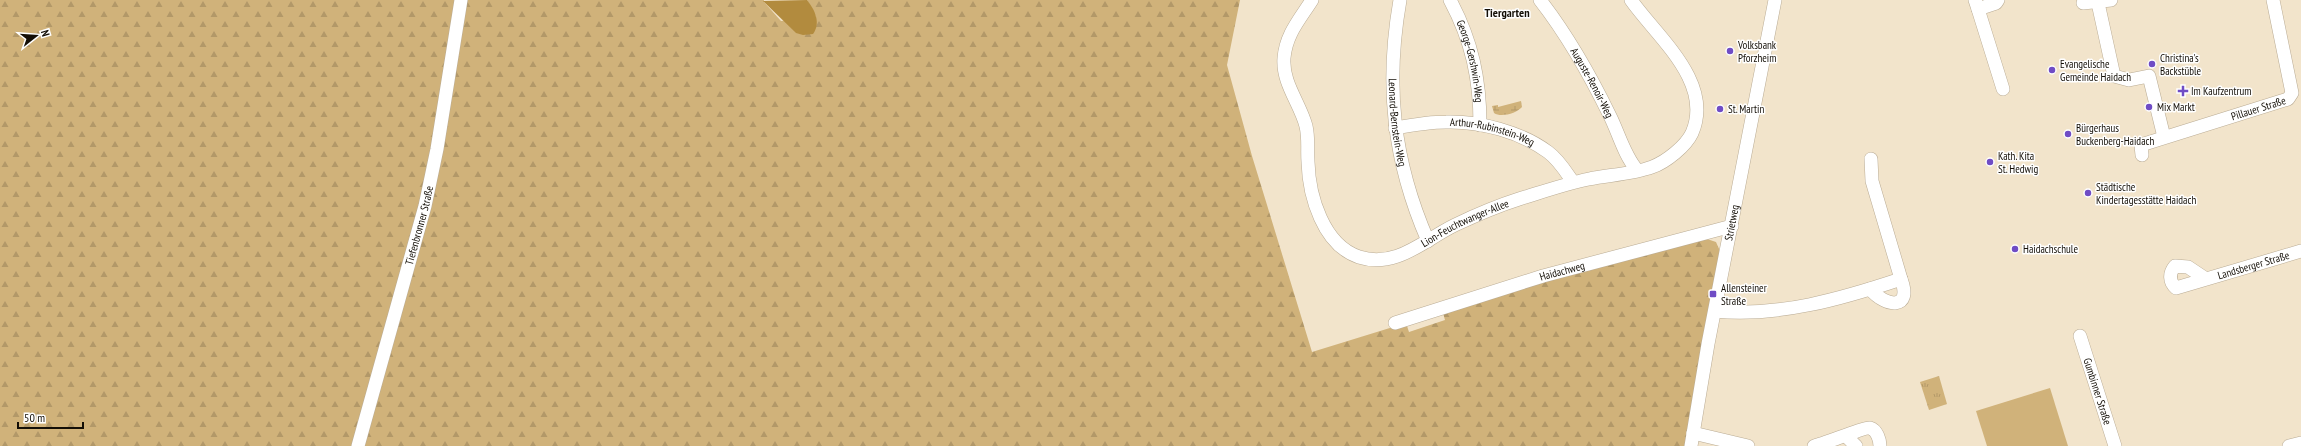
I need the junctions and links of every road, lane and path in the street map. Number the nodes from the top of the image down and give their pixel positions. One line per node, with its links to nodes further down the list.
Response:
1 (461, 0): 34 (street, Tiefenbronner Straße)
2 (1312, 0): 23 (street, Lion-Feuchtwanger-Allee)
3 (1400, 0): 16 (street, Leonard-Bernstein-Weg)
4 (1450, 0): 15 (street, George-Gershwin-Weg)
5 (1540, 0): 20 (street, Auguste-Renoir-Weg)
6 (1631, 0): 20 (street, Lion-Feuchtwanger-Allee)
7 (1775, 0): 22 (street, Strietweg)
8 (1998, 0): 13 (street)
9 (2111, 0): 12 (street)
10 (2273, 0): 17 (street, Pillauer Straße)
11 (2083, 3): 12 (street)
12 (2098, 3): 17 (street)
13 (1977, 4): 14 (street)
14 (2003, 89)
15 (1480, 125): 16 (street, Arthur-Rubinstein-Weg); 21 (street, Arthur-Rubinstein-Weg)
16 (1395, 128): 23 (street, Leonard-Bernstein-Weg)
17 (2164, 137): 18 (street, Pillauer Straße)
18 (2142, 155)
19 (1871, 159): 25 (street)
20 (1637, 170): 21 (street, Lion-Feuchtwanger-Allee)
21 (1573, 182): 23 (street, Lion-Feuchtwanger-Allee)
22 (1732, 226): 28 (street, Strietweg); 29 (street, Haidachweg)
23 (1428, 241)
24 (2301, 251): 26 (street, Landsberger Straße)
25 (1901, 279): 27 (street); 27 (street)
26 (2206, 279)
27 (1870, 289): 28 (street)
28 (1715, 311): 32 (street, Strietweg)
29 (1395, 323)
30 (2080, 336): 39 (street, Gumbinner Straße)
31 (1846, 436): 36 (street); 37 (street); 38 (street)
32 (1692, 440): 35 (street)
33 (2301, 443): 40 (street)
34 (358, 446)
35 (1748, 446)
36 (1814, 446)
37 (1856, 446)
38 (1880, 446)
39 (2115, 446)
40 (2289, 446)

